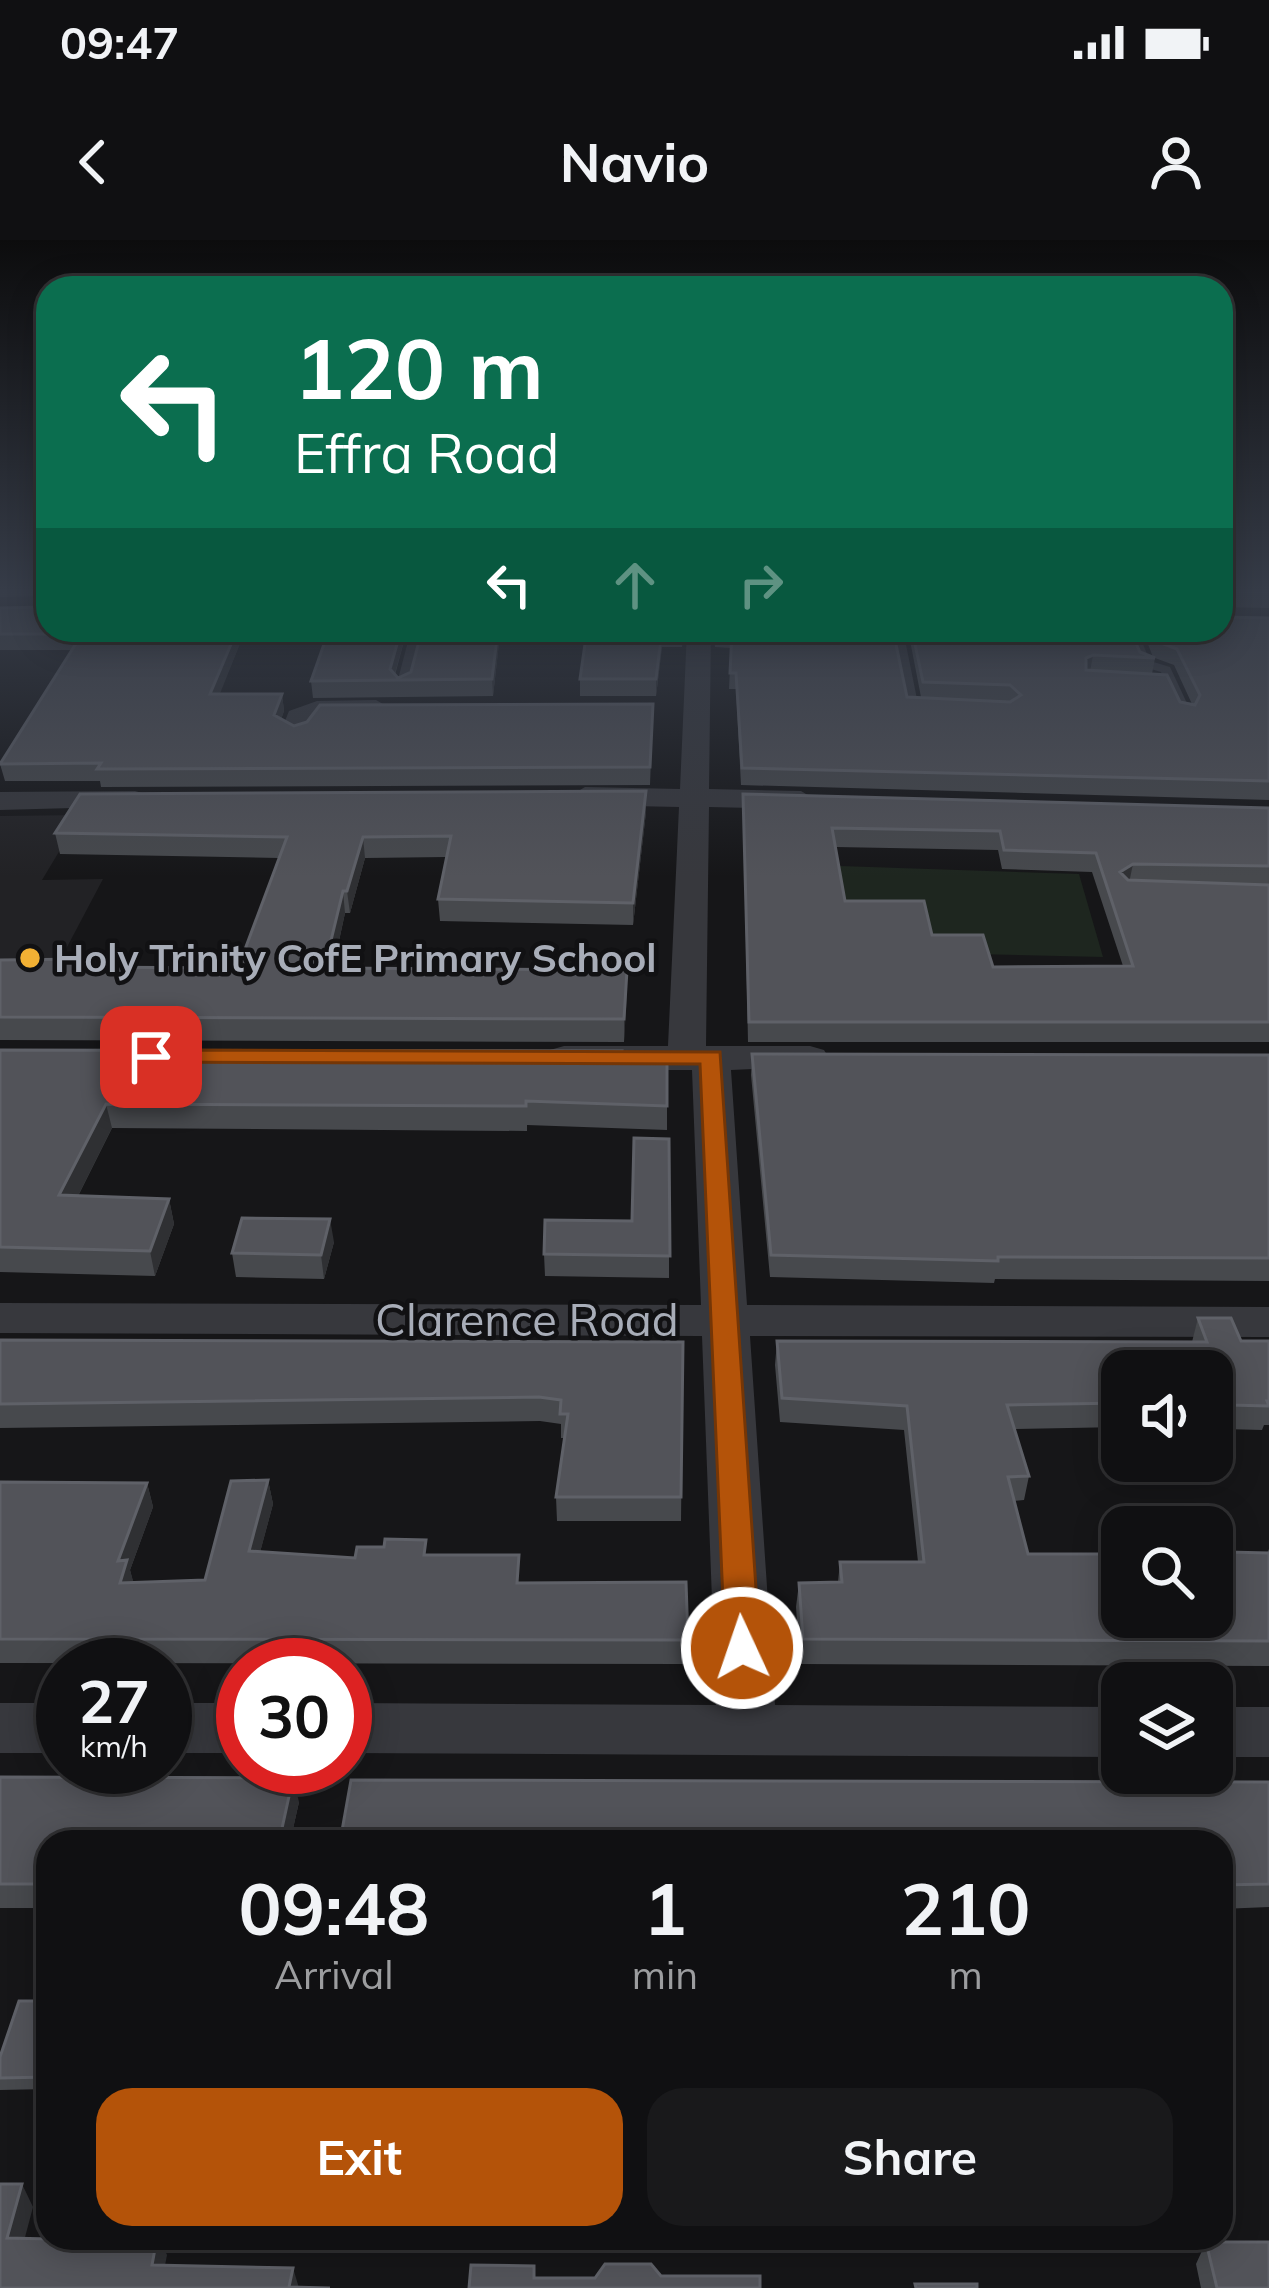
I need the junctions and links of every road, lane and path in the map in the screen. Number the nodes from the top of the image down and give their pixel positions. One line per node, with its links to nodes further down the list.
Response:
1 (408, 686): 5 (lane)
2 (690, 686): 10 (street)
3 (908, 686): 6 (lane)
4 (1174, 686): 7 (lane)
5 (406, 698): 8 (street)
6 (936, 708)
7 (1186, 714)
8 (295, 730)
9 (561, 796): 10 (street)
10 (694, 797): 12 (street); 14 (street)
11 (166, 800): 13 (street)
12 (823, 800)
13 (0, 801)
14 (699, 1057): 15 (street); 16 (street); 18 (street)
15 (525, 1058)
16 (848, 1058)
17 (0, 1318): 18 (street, Clarence Road)
18 (724, 1322): 19 (street, Clarence Road); 23 (street)
19 (1269, 1322)
20 (0, 1727): 21 (street)
21 (36, 1727)
22 (372, 1728): 23 (street)
23 (747, 1728): 24 (street)
24 (1101, 1732)
25 (1233, 1732): 26 (street)
26 (1269, 1732)

